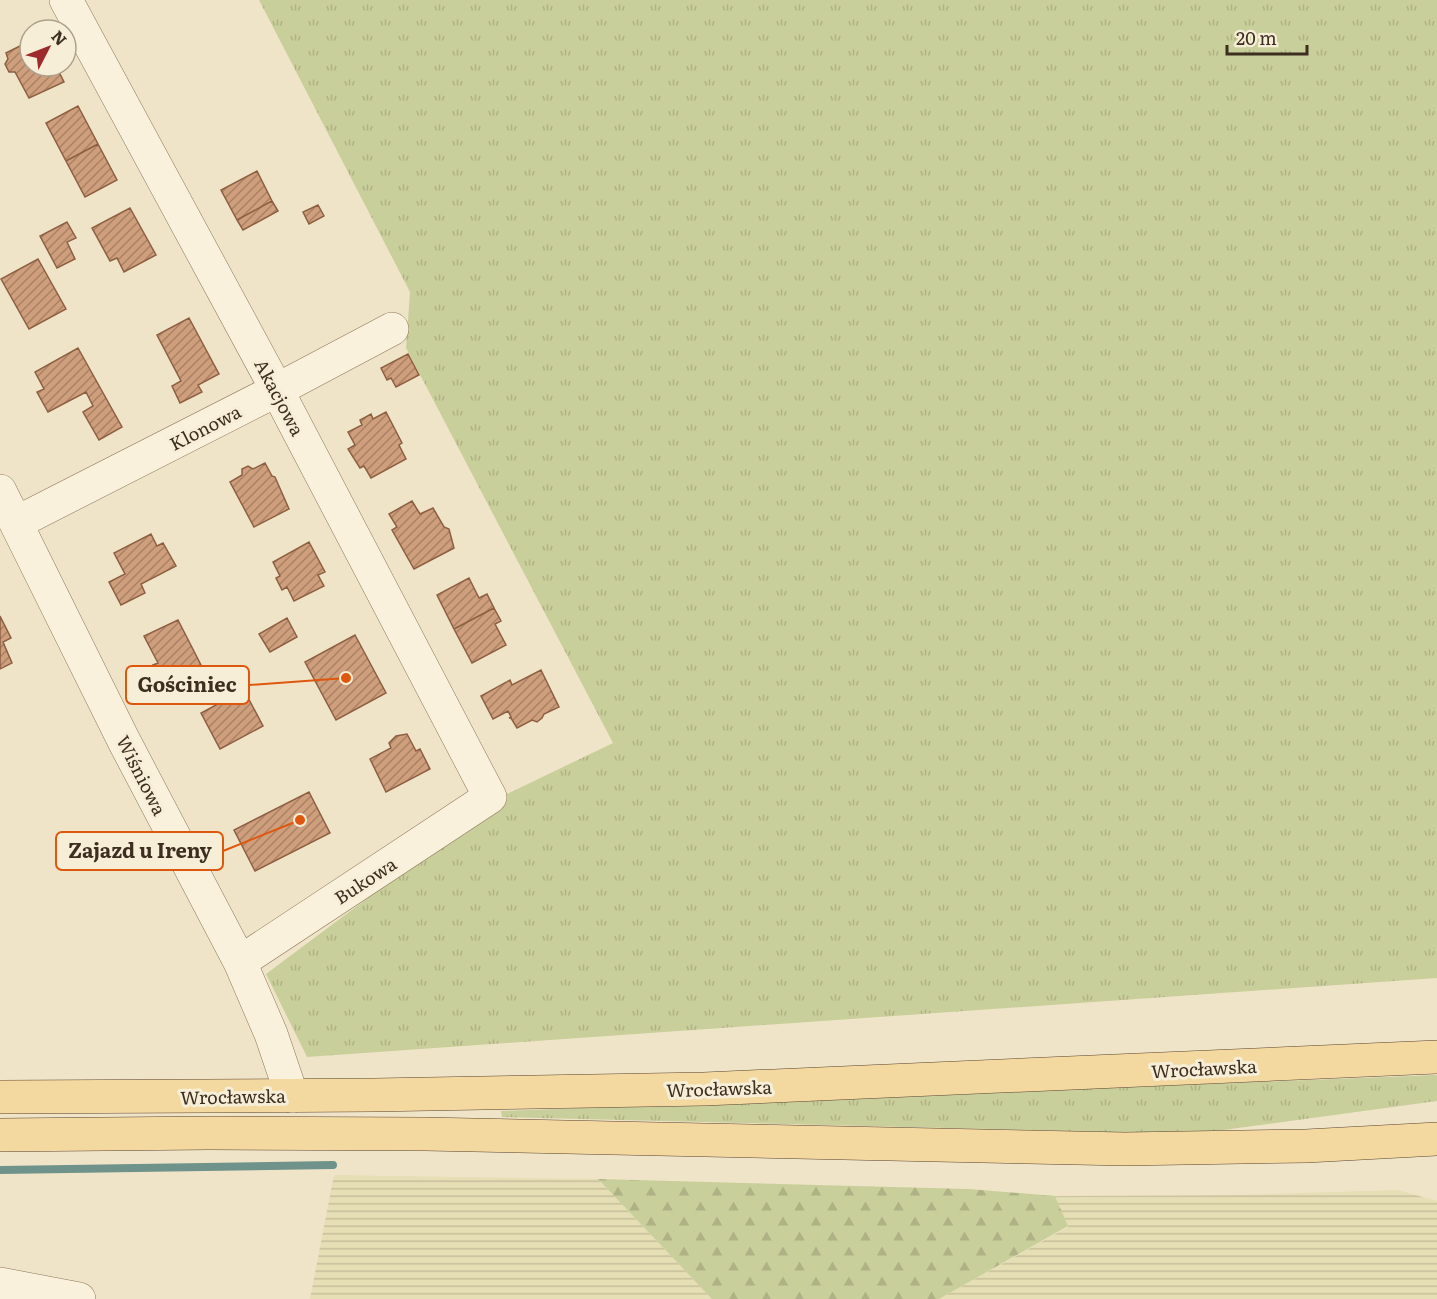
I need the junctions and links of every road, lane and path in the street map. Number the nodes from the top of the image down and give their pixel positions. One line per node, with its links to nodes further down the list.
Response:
1 (66, 0): 3 (street, Akacjowa)
2 (392, 329): 3 (street, Klonowa)
3 (277, 390): 5 (street, Klonowa); 6 (street, Akacjowa)
4 (0, 491): 5 (street, Wiśniowa)
5 (16, 523): 7 (street, Wiśniowa)
6 (490, 797): 7 (street, Bukowa)
7 (240, 962): 9 (street, Wiśniowa)
8 (1437, 1057): 9 (main road, Wrocławska)
9 (292, 1096): 10 (main road, Wrocławska)
10 (0, 1097)
11 (0, 1136): 12 (main road, Wrocławska)
12 (1437, 1139)
13 (0, 1284): 14 (street)
14 (79, 1299)

